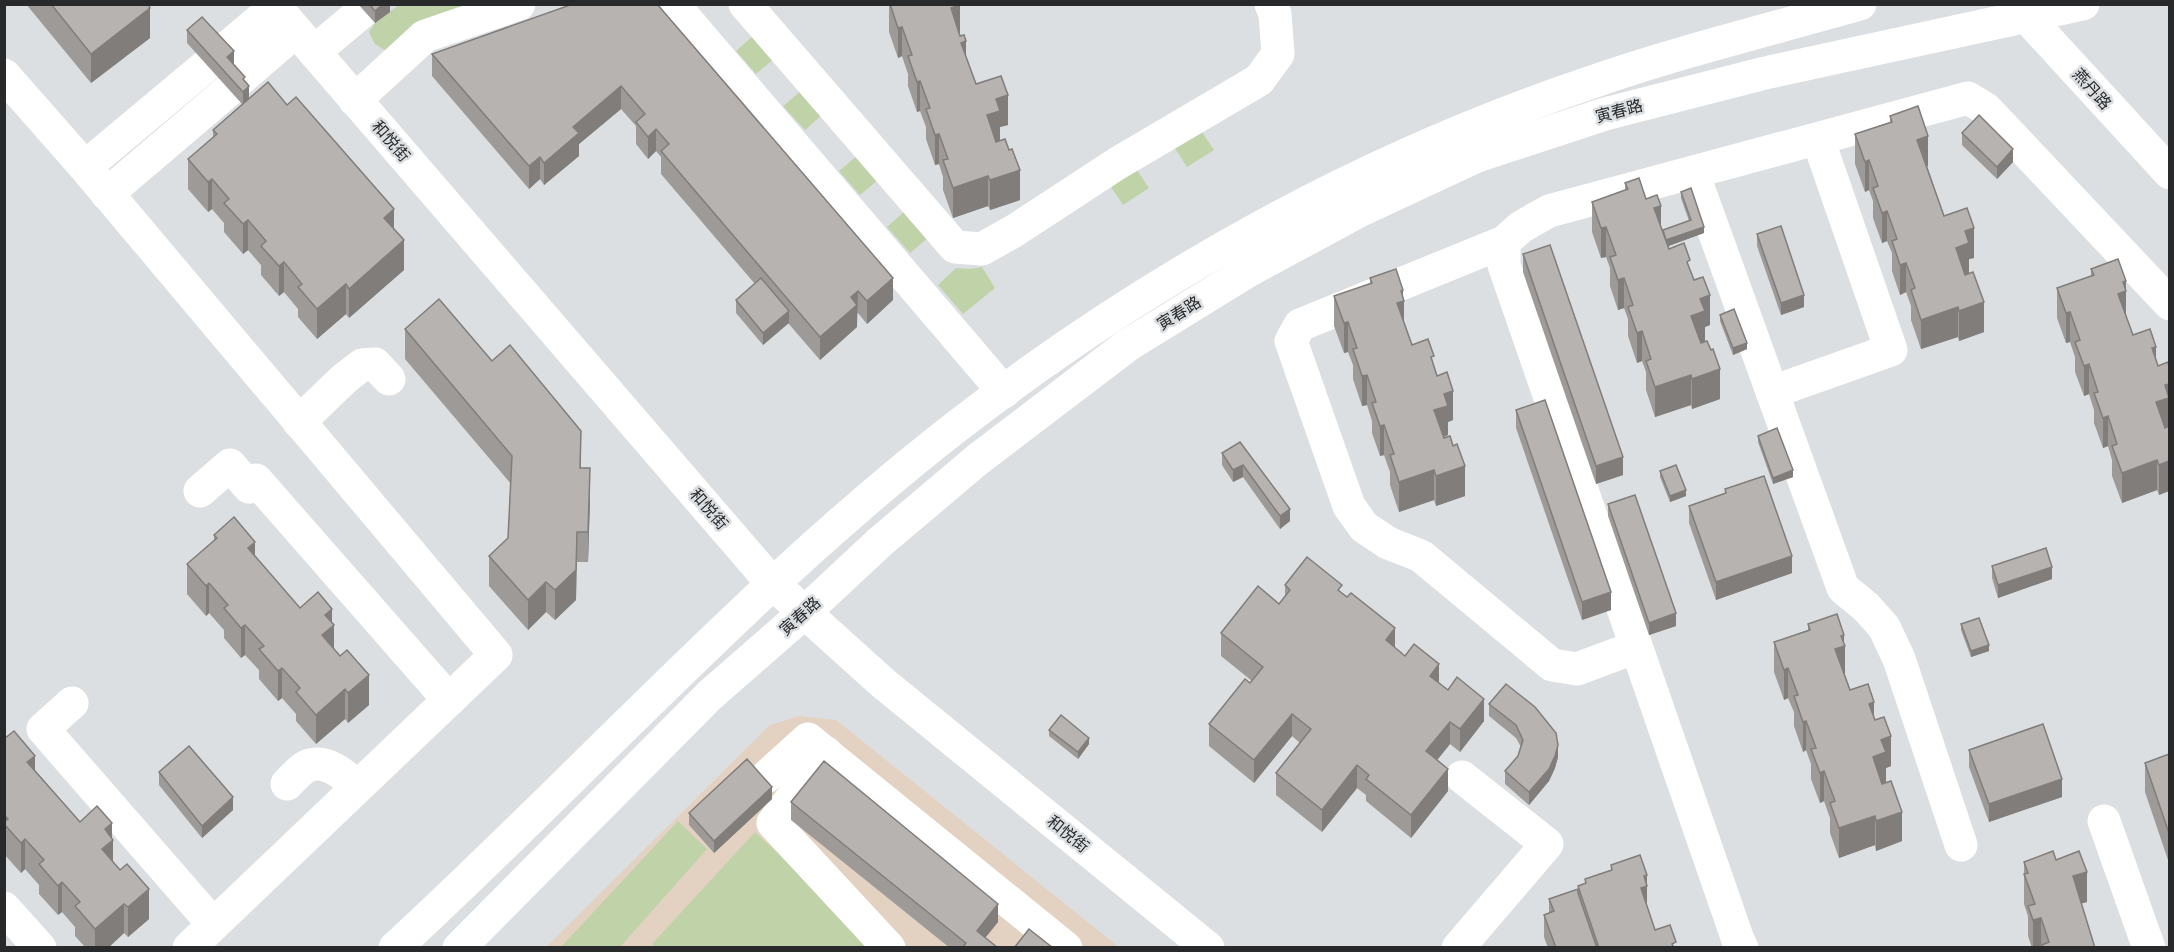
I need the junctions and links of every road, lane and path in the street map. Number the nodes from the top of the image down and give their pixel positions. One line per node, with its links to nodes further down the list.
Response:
1 (519, 4): 11 (main road)
2 (673, 4): 20 (main road)
3 (1271, 4): 6 (main road)
4 (2083, 4): 8 (main road, 寅春路)
5 (1846, 6): 20 (main road, 寅春路)
6 (758, 7)
7 (364, 10): 9 (main road)
8 (2021, 10): 15 (main road, 燕丹路); 25 (main road, 寅春路)
9 (290, 24): 11 (main road, 和悦街); 13 (main road); 16 (main road)
10 (4, 75): 13 (main road)
11 (355, 100): 24 (main road, 和悦街)
12 (1818, 139): 14 (main road); 18 (main road); 21 (main road)
13 (85, 167): 16 (main road)
14 (1693, 173): 17 (main road); 21 (main road)
15 (2169, 173)
16 (107, 194): 22 (main road)
17 (1504, 242): 26 (main road); 26 (main road)
18 (2169, 304)
19 (388, 379): 22 (main road)
20 (1004, 392): 24 (main road, 寅春路)
21 (1772, 392): 35 (main road)
22 (299, 422): 27 (main road)
23 (200, 491): 27 (main road)
24 (772, 583): 25 (main road, 和悦街); 40 (main road, 寅春路)
25 (805, 612): 41 (main road, 寅春路); 44 (main road, 和悦街)
26 (1636, 647): 46 (main road)
27 (449, 700): 33 (main road)
28 (72, 703): 37 (main road)
29 (826, 753): 30 (main road); 42 (main road); 43 (main road)
30 (766, 777)
31 (1462, 777): 45 (main road)
32 (287, 784): 33 (main road)
33 (357, 787): 37 (main road)
34 (2104, 821): 47 (main road)
35 (1961, 845)
36 (4, 908): 38 (main road)
37 (213, 924): 39 (main road)
38 (40, 948)
39 (189, 948)
40 (395, 948)
41 (459, 948)
42 (889, 948)
43 (1066, 948)
44 (1208, 948)
45 (1458, 948)
46 (1742, 948)
47 (2149, 948)

